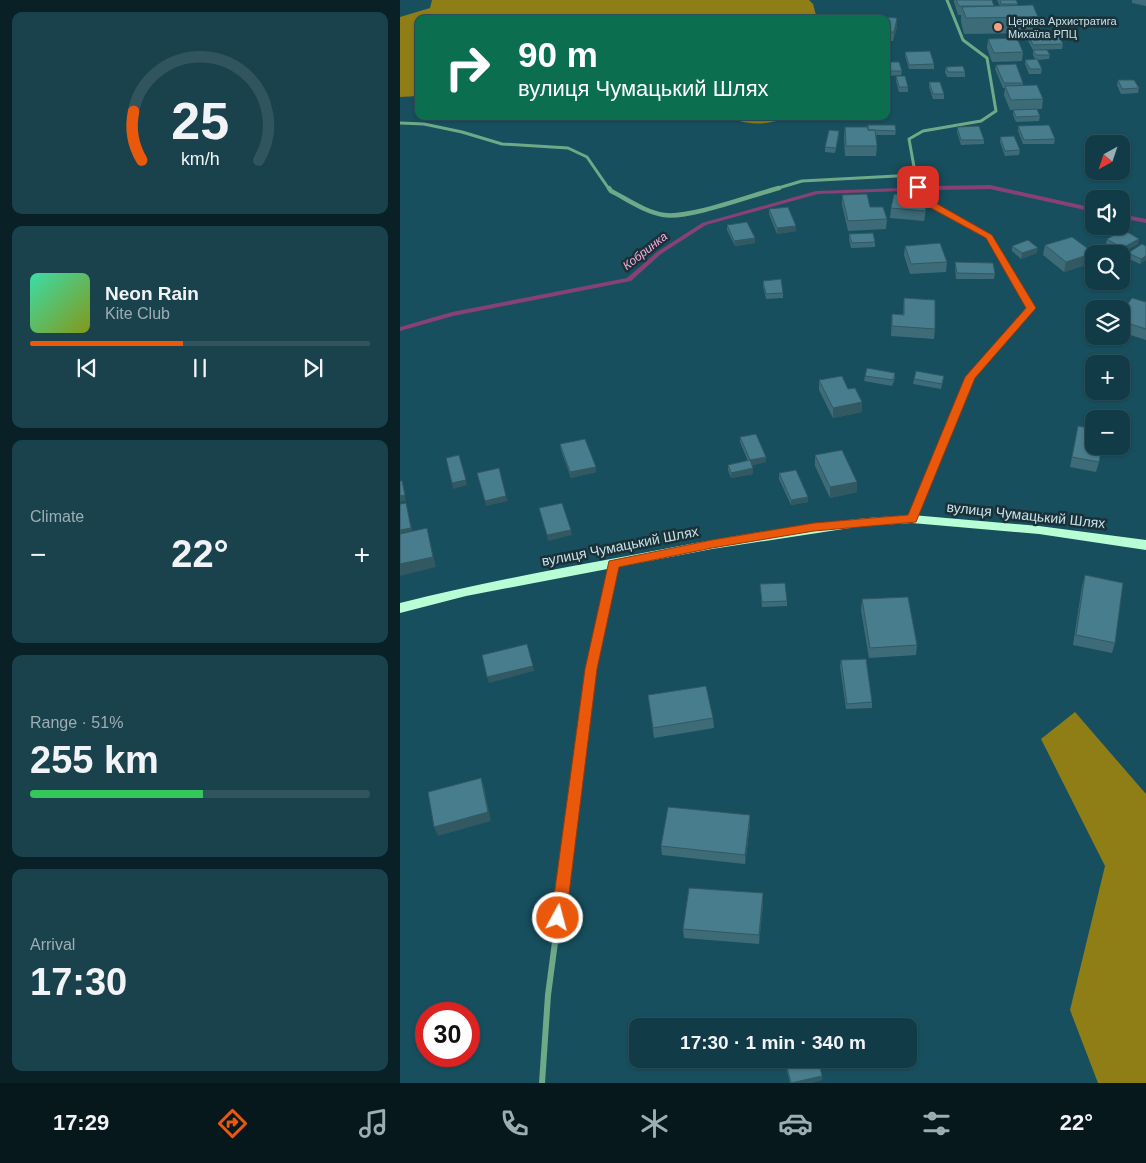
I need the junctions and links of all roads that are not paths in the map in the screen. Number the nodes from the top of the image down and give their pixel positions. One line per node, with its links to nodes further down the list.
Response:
1 (955, 0): 2 (street)
2 (947, 1): 4 (street)
3 (400, 123): 4 (street)
4 (914, 174): 5 (street)
5 (912, 519): 6 (main road, вулиця Чумацький Шлях); 7 (main road, вулиця Чумацький Шлях)
6 (1146, 545)
7 (614, 564): 8 (main road, вулиця Чумацький Шлях); 9 (street)
8 (400, 608)
9 (542, 1083)

